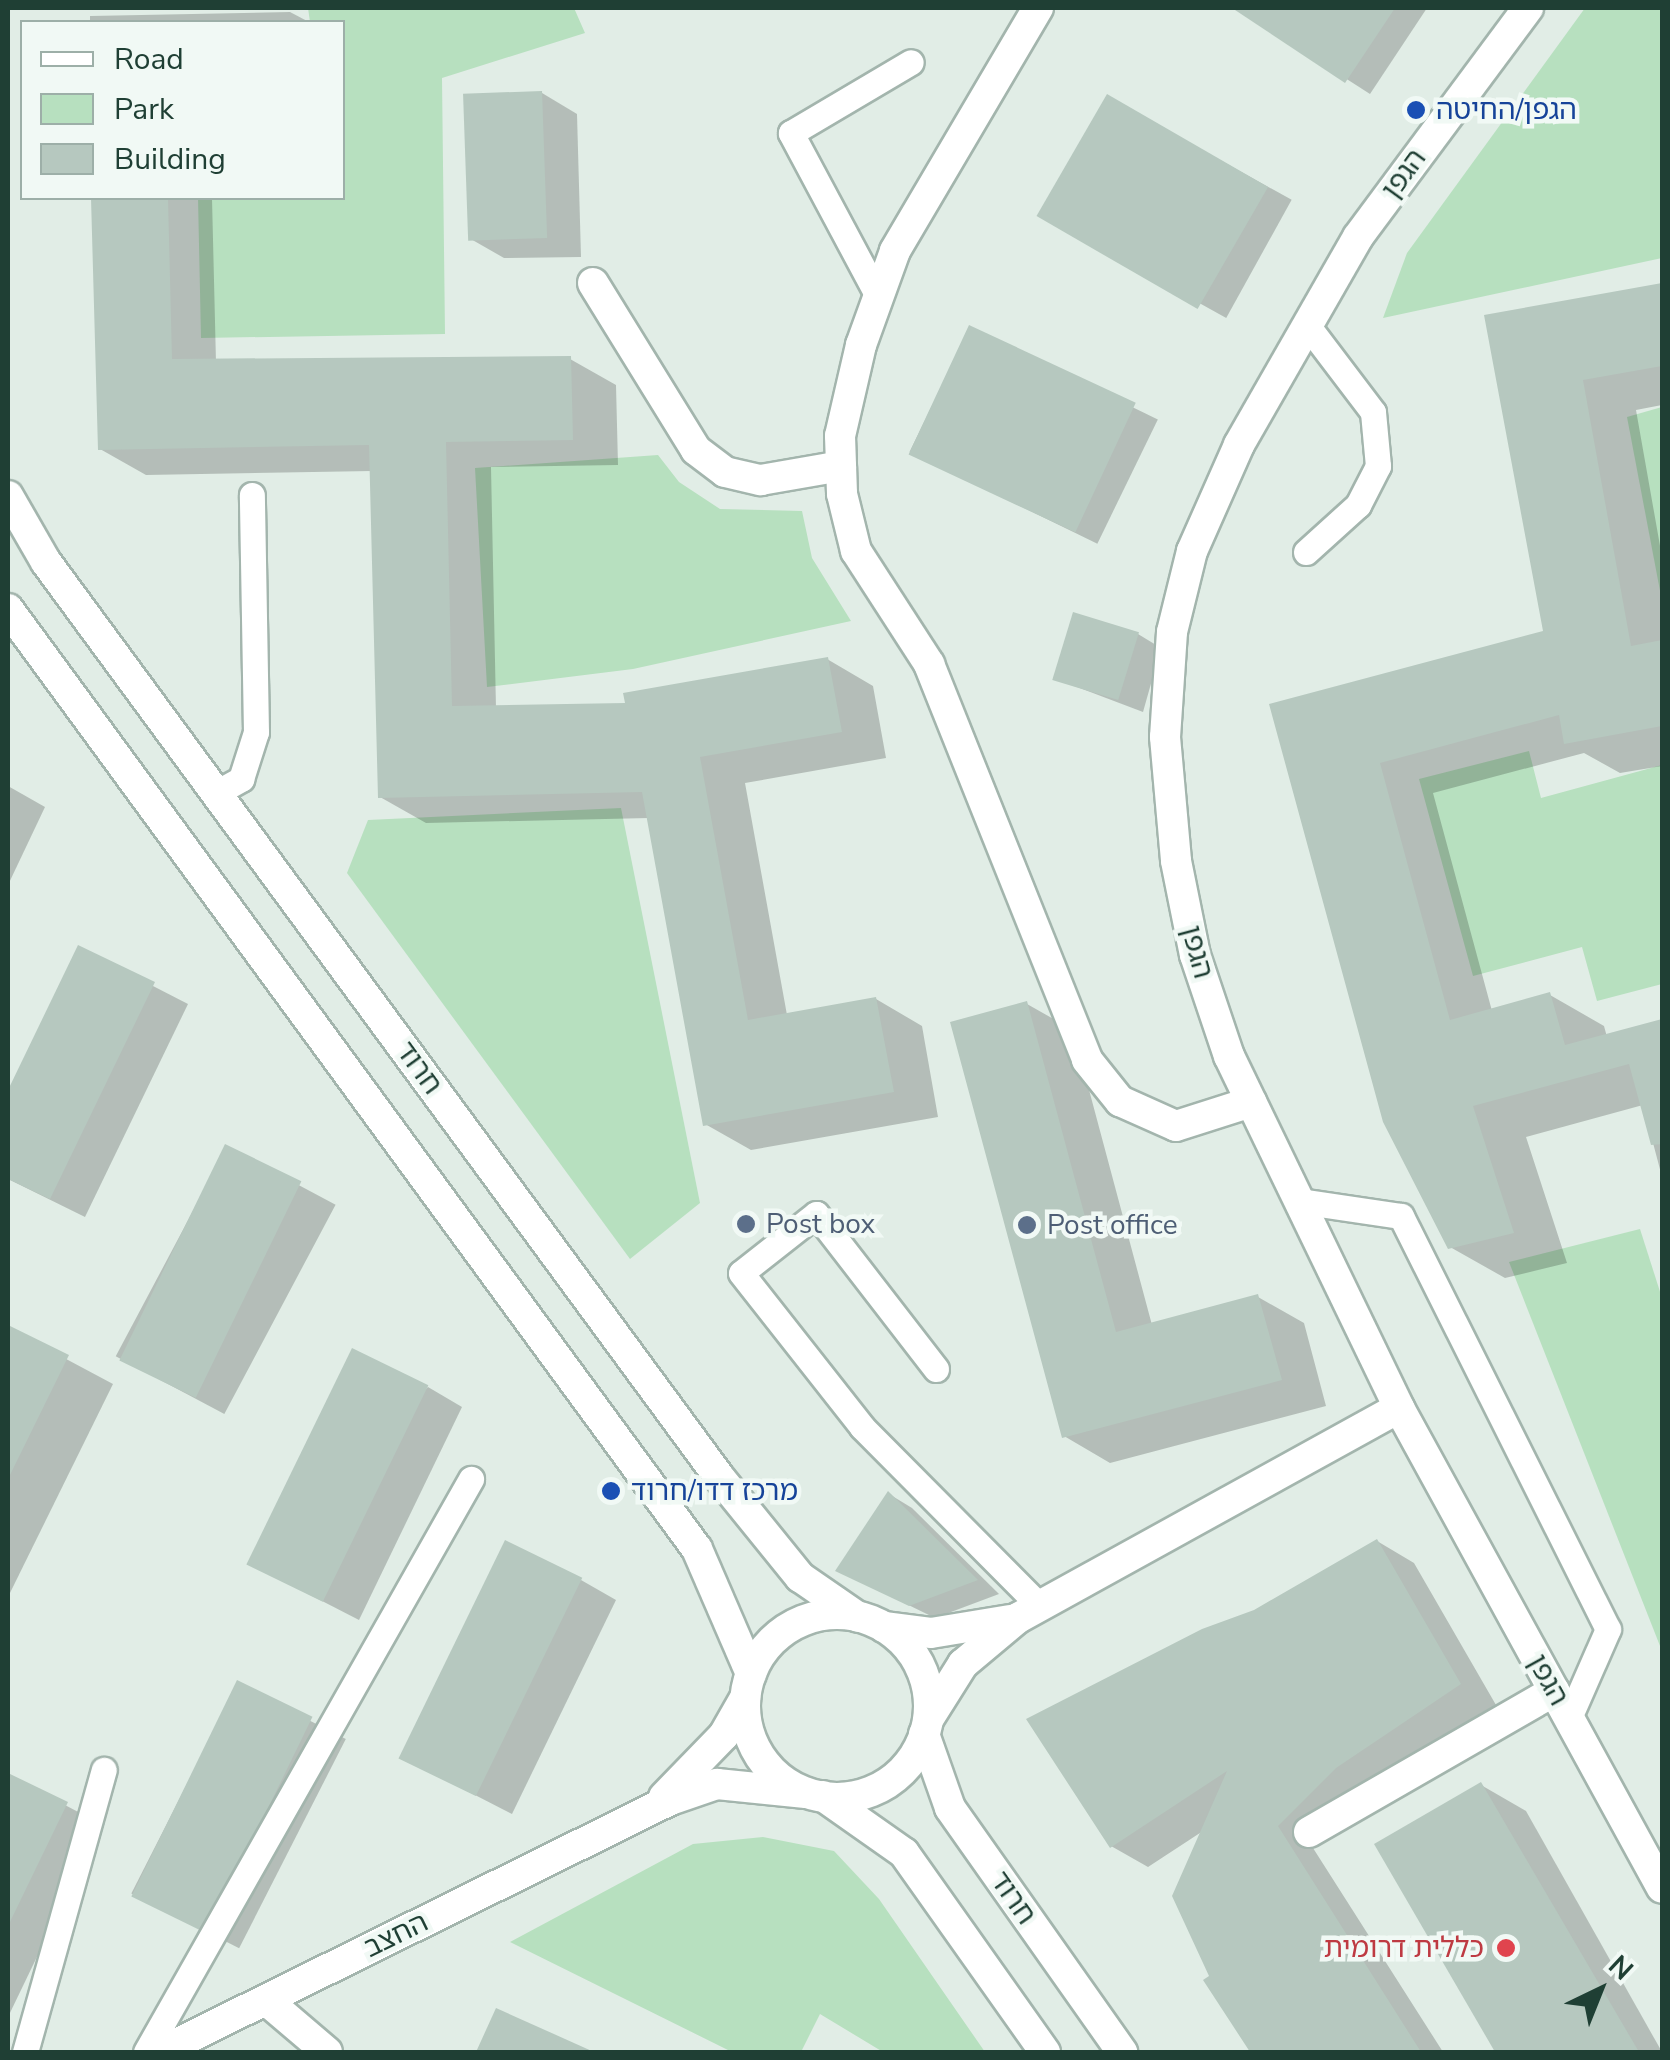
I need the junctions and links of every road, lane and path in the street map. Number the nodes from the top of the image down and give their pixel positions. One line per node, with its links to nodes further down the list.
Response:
1 (1038, 8): 5 (street)
2 (1528, 8): 6 (street, הגפן)
3 (911, 62): 5 (lane)
4 (593, 283): 7 (street)
5 (878, 296): 7 (street)
6 (1307, 325): 10 (lane); 13 (street, הגפן)
7 (841, 466): 13 (street)
8 (252, 495): 12 (lane)
9 (8, 496): 12 (street, חרוד)
10 (1306, 552)
11 (8, 610): 20 (street)
12 (216, 792): 19 (street, חרוד)
13 (1252, 1102): 14 (street, הגפן)
14 (1299, 1201): 16 (street, הגפן); 22 (lane)
15 (936, 1369): 18 (lane)
16 (1398, 1408): 18 (street); 21 (street, הגפן)
17 (471, 1480): 31 (lane)
18 (1029, 1612): 19 (street); 23 (street)
19 (871, 1622): 20 (street); 23 (street)
20 (748, 1686): 25 (street); 26 (street, החצב)
21 (1554, 1691): 22 (street, הגפן); 27 (street)
22 (1569, 1718): 28 (street, הגפן)
23 (926, 1726): 25 (street); 35 (street, חרוד)
24 (104, 1770): 30 (lane)
25 (813, 1794): 26 (street, החצב); 34 (street)
26 (632, 1818): 29 (street, החצב)
27 (1309, 1832)
28 (1662, 1888)
29 (266, 2000): 32 (street, החצב); 33 (street)
30 (25, 2052)
31 (146, 2052)
32 (160, 2052)
33 (326, 2052)
34 (1045, 2052)
35 (1122, 2052)

